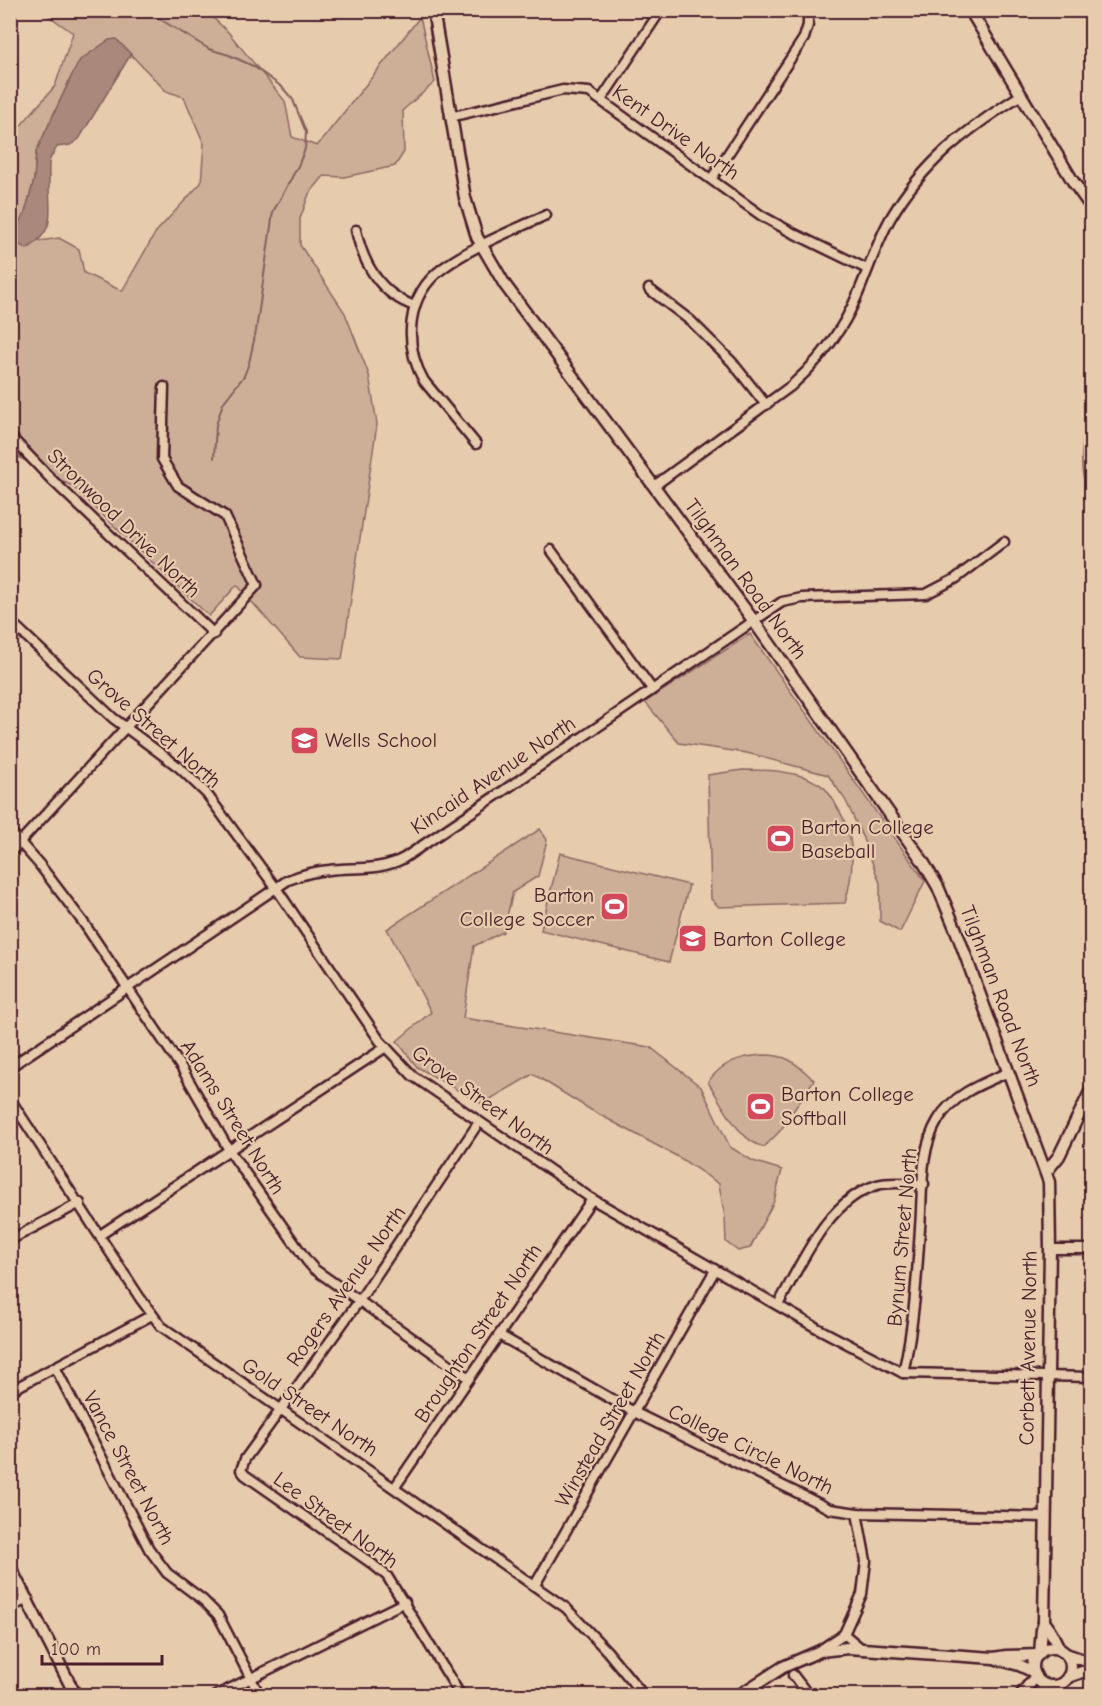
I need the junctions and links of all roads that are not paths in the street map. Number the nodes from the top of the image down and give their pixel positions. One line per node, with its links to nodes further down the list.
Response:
1 (433, 10): 7 (street, Tilghman Road North)
2 (661, 10): 6 (street)
3 (808, 10): 8 (street)
4 (970, 10): 5 (street)
5 (1021, 95): 9 (street); 13 (street)
6 (601, 100): 7 (street, Kent Drive North); 8 (street, Kent Drive North)
7 (450, 117): 12 (street, Tilghman Road North)
8 (712, 178): 13 (street, Kent Drive North)
9 (1092, 208)
10 (546, 215): 12 (street)
11 (356, 230): 15 (street)
12 (482, 246): 15 (street); 20 (street, Tilghman Road North)
13 (867, 269): 17 (street)
14 (649, 289): 17 (street)
15 (415, 306): 19 (street)
16 (164, 387): 26 (street)
17 (766, 405): 20 (street)
18 (10, 436): 26 (street, Stronwood Drive North)
19 (476, 444)
20 (654, 486): 23 (street, Tilghman Road North)
21 (1004, 542): 23 (street, Kincaid Avenue North)
22 (551, 550): 27 (street)
23 (753, 620): 27 (street, Kincaid Avenue North); 36 (street, Tilghman Road North)
24 (10, 621): 25 (street, Grove Street North)
25 (14, 631): 28 (street, Grove Street North)
26 (214, 634): 28 (street)
27 (652, 689): 32 (street, Kincaid Avenue North)
28 (126, 729): 30 (street); 32 (street, Grove Street North)
29 (10, 831): 30 (street, Adams Street North)
30 (21, 842): 31 (street); 33 (street, Adams Street North)
31 (10, 853)
32 (276, 888): 33 (street, Kincaid Avenue North); 34 (street, Grove Street North)
33 (128, 988): 35 (street, Kincaid Avenue North); 40 (street, Adams Street North)
34 (386, 1047): 39 (street, Grove Street North); 40 (street)
35 (10, 1067)
36 (1009, 1072): 41 (street, Tilghman Road North); 42 (street, Bynum Street North)
37 (1090, 1094): 41 (street)
38 (10, 1099): 44 (street, Gold Street North)
39 (479, 1122): 43 (street, Grove Street North); 50 (street, Rogers Avenue North)
40 (229, 1149): 45 (street); 50 (street, Adams Street North)
41 (1046, 1172): 47 (street, Corbett Avenue North)
42 (924, 1184): 51 (street); 55 (street, Bynum Street North)
43 (592, 1199): 49 (street, Grove Street North); 53 (street, Broughton Street North)
44 (80, 1203): 45 (street, Gold Street North); 46 (street)
45 (100, 1235): 52 (street, Gold Street North)
46 (10, 1240)
47 (1050, 1249): 48 (street); 56 (street, Corbett Avenue North)
48 (1092, 1249)
49 (716, 1270): 51 (street, Grove Street North); 61 (street, Winstead Street North)
50 (358, 1301): 58 (street, Adams Street North); 60 (street, Rogers Avenue North)
51 (778, 1305): 55 (street, Grove Street North)
52 (152, 1315): 54 (street); 60 (street, Gold Street North)
53 (499, 1335): 58 (street, Broughton Street North); 61 (street, College Circle North)
54 (55, 1367): 59 (street); 82 (street, Vance Street North)
55 (903, 1373): 56 (street, Grove Street North)
56 (1047, 1377): 57 (street, Grove Street North); 65 (street, Corbett Avenue North)
57 (1092, 1377)
58 (469, 1378): 63 (street, Broughton Street North)
59 (10, 1391)
60 (282, 1409): 62 (street, Rogers Avenue North); 63 (street, Gold Street North)
61 (633, 1412): 64 (street, College Circle North); 67 (street, Winstead Street North)
62 (241, 1470): 69 (street, Lee Street North)
63 (395, 1487): 67 (street, Gold Street North)
64 (856, 1513): 65 (street, College Circle North); 72 (street)
65 (1045, 1517): 71 (street, Corbett Avenue North)
66 (10, 1567): 68 (street)
67 (535, 1585): 89 (street, Gold Street North)
68 (27, 1599): 70 (street); 85 (street)
69 (405, 1602): 82 (street); 88 (street, Lee Street North)
70 (10, 1607)
71 (1044, 1622): 75 (street, Corbett Avenue North); 76 (street, Corbett Avenue North)
72 (844, 1634): 73 (street); 74 (street)
73 (862, 1649): 74 (street); 77 (street)
74 (820, 1651): 90 (street)
75 (1063, 1652): 76 (street); 78 (street); 83 (street)
76 (1039, 1654): 77 (street); 80 (street)
77 (994, 1658): 80 (street)
78 (1092, 1663)
79 (1092, 1671): 83 (street)
80 (1035, 1674): 84 (street); 92 (street)
81 (793, 1675): 91 (street)
82 (251, 1677): 86 (street); 87 (street, Vance Street North)
83 (1068, 1677): 84 (street)
84 (1053, 1686): 93 (street)
85 (76, 1695)
86 (215, 1695)
87 (260, 1695)
88 (461, 1695)
89 (644, 1695)
90 (738, 1695)
91 (809, 1695)
92 (1020, 1695)
93 (1033, 1695)

